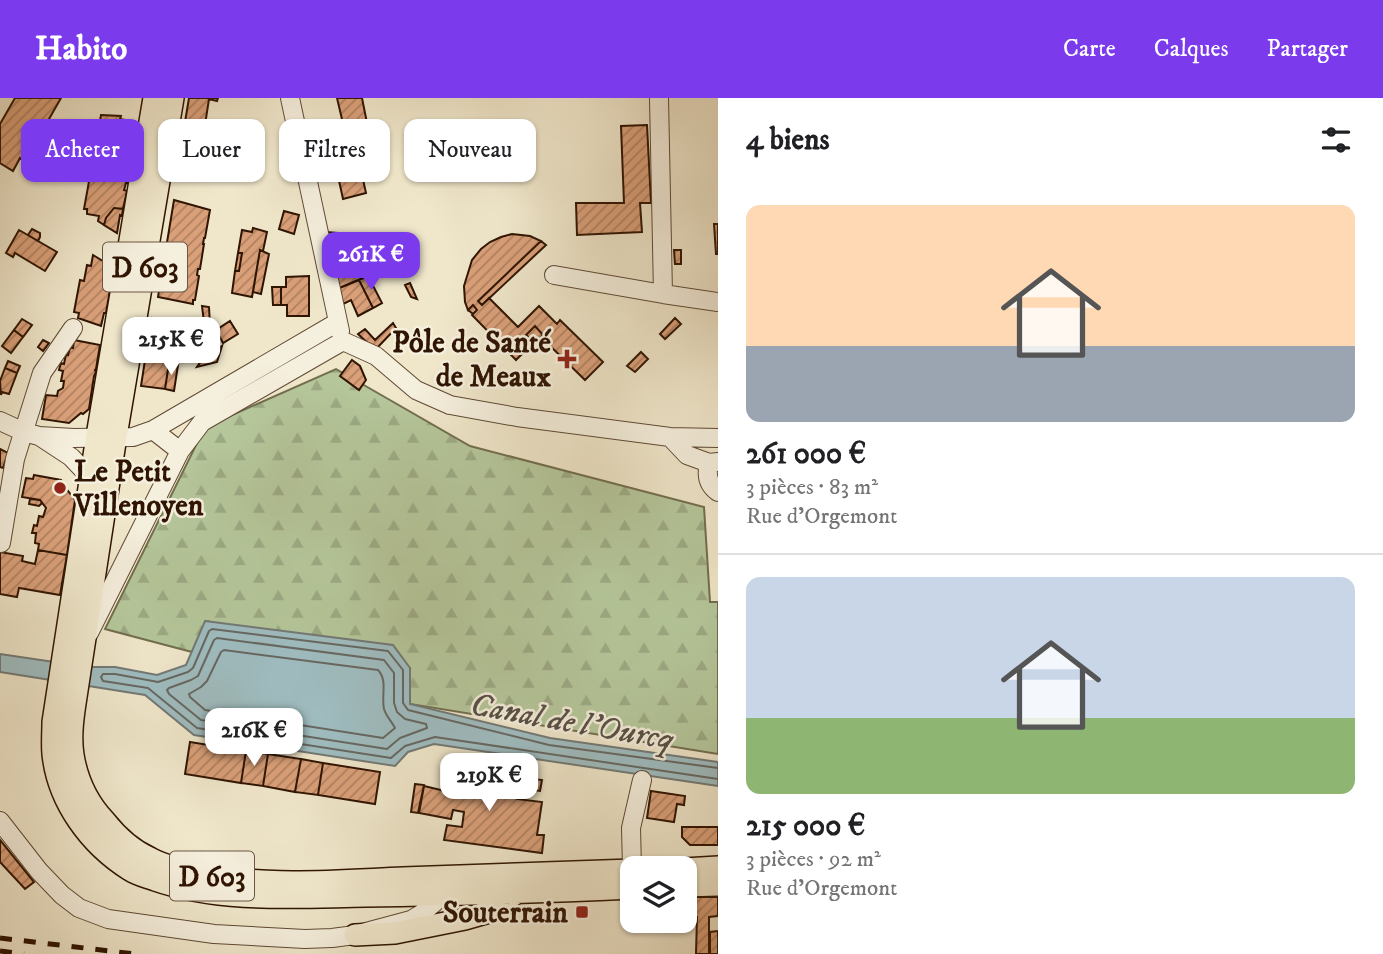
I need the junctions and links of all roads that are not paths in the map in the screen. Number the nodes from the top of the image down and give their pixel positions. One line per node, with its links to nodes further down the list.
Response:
1 (154, 98): 14 (main road, D 603)
2 (173, 98): 14 (main road, D 603)
3 (290, 98): 8 (street)
4 (659, 98): 6 (street)
5 (554, 275): 6 (street)
6 (663, 294): 7 (street)
7 (718, 302)
8 (338, 322): 10 (street); 12 (street)
9 (73, 328): 13 (street)
10 (343, 341): 16 (street); 17 (street)
11 (0, 421): 13 (street)
12 (153, 430): 14 (street); 17 (street)
13 (31, 434): 14 (street); 19 (street); 21 (street)
14 (107, 436): 19 (main road, D 603); 22 (main road, D 603)
15 (717, 437): 16 (street)
16 (670, 438): 18 (street)
17 (180, 451): 22 (street)
18 (713, 463): 20 (street)
19 (91, 478): 22 (main road, D 603)
20 (718, 492)
21 (1, 543)
22 (76, 639): 23 (main road, D 603)
23 (66, 695): 31 (main road, D 603); 36 (main road, D 603)
24 (642, 780): 26 (street)
25 (0, 821): 37 (street)
26 (632, 856)
27 (718, 867): 28 (main road)
28 (697, 868)
29 (620, 870): 30 (main road)
30 (596, 871): 31 (main road); 36 (street)
31 (469, 885): 35 (main road, D 603); 36 (main road, D 603)
32 (718, 885): 33 (main road)
33 (697, 886)
34 (620, 889): 35 (main road, D 603)
35 (516, 894): 37 (main road)
36 (435, 895): 37 (street)
37 (355, 936)

